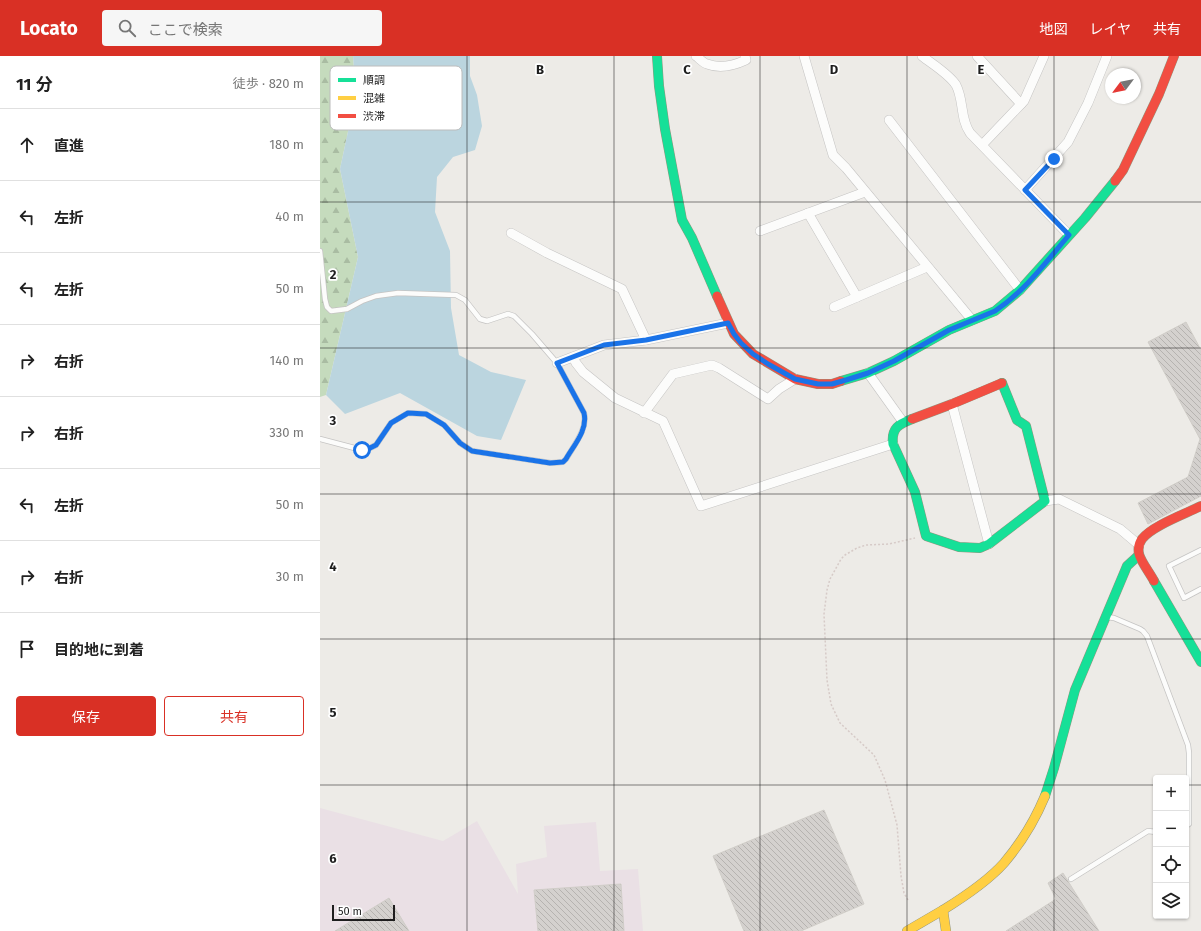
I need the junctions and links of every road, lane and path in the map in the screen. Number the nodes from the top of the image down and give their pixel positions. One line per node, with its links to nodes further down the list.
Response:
1 (657, 56): 25 (street)
2 (696, 56): 3 (street)
3 (745, 56)
4 (804, 56): 14 (street)
5 (922, 56): 12 (street)
6 (977, 56): 10 (street)
7 (1044, 56): 10 (street)
8 (1106, 56): 13 (street)
9 (1174, 56): 18 (street)
10 (1021, 104): 12 (street)
11 (889, 120): 21 (street)
12 (982, 145): 13 (street)
13 (1025, 190): 18 (street)
14 (866, 192): 15 (street); 20 (street)
15 (808, 213): 16 (street); 22 (street)
16 (760, 231)
17 (511, 233): 26 (street)
18 (1069, 235): 21 (street)
19 (320, 251): 28 (lane)
20 (928, 267): 22 (street); 24 (street)
21 (1020, 290): 24 (street)
22 (857, 297): 23 (street)
23 (834, 307)
24 (972, 320): 29 (street)
25 (728, 323): 26 (street); 30 (street)
26 (646, 340): 27 (street)
27 (573, 357): 28 (street); 32 (street)
28 (557, 363): 34 (lane)
29 (868, 373): 30 (street); 33 (street)
30 (795, 379): 32 (street)
31 (952, 404): 33 (street); 36 (street); 39 (street)
32 (644, 413): 35 (street)
33 (903, 422): 35 (street)
34 (320, 439)
35 (893, 444): 38 (street)
36 (1045, 501): 39 (street); 40 (street)
37 (1199, 509): 40 (street)
38 (926, 536): 39 (street); 49 (path)
39 (989, 544)
40 (1139, 545): 42 (street)
41 (1201, 550): 43 (lane)
42 (1139, 555): 44 (street); 45 (street)
43 (1201, 590)
44 (1105, 617): 46 (lane); 50 (street)
45 (1201, 662)
46 (1189, 811)
47 (1153, 832): 48 (lane)
48 (1071, 879)
49 (908, 900)
50 (943, 910): 51 (street); 52 (street)
51 (907, 931)
52 (946, 931)

